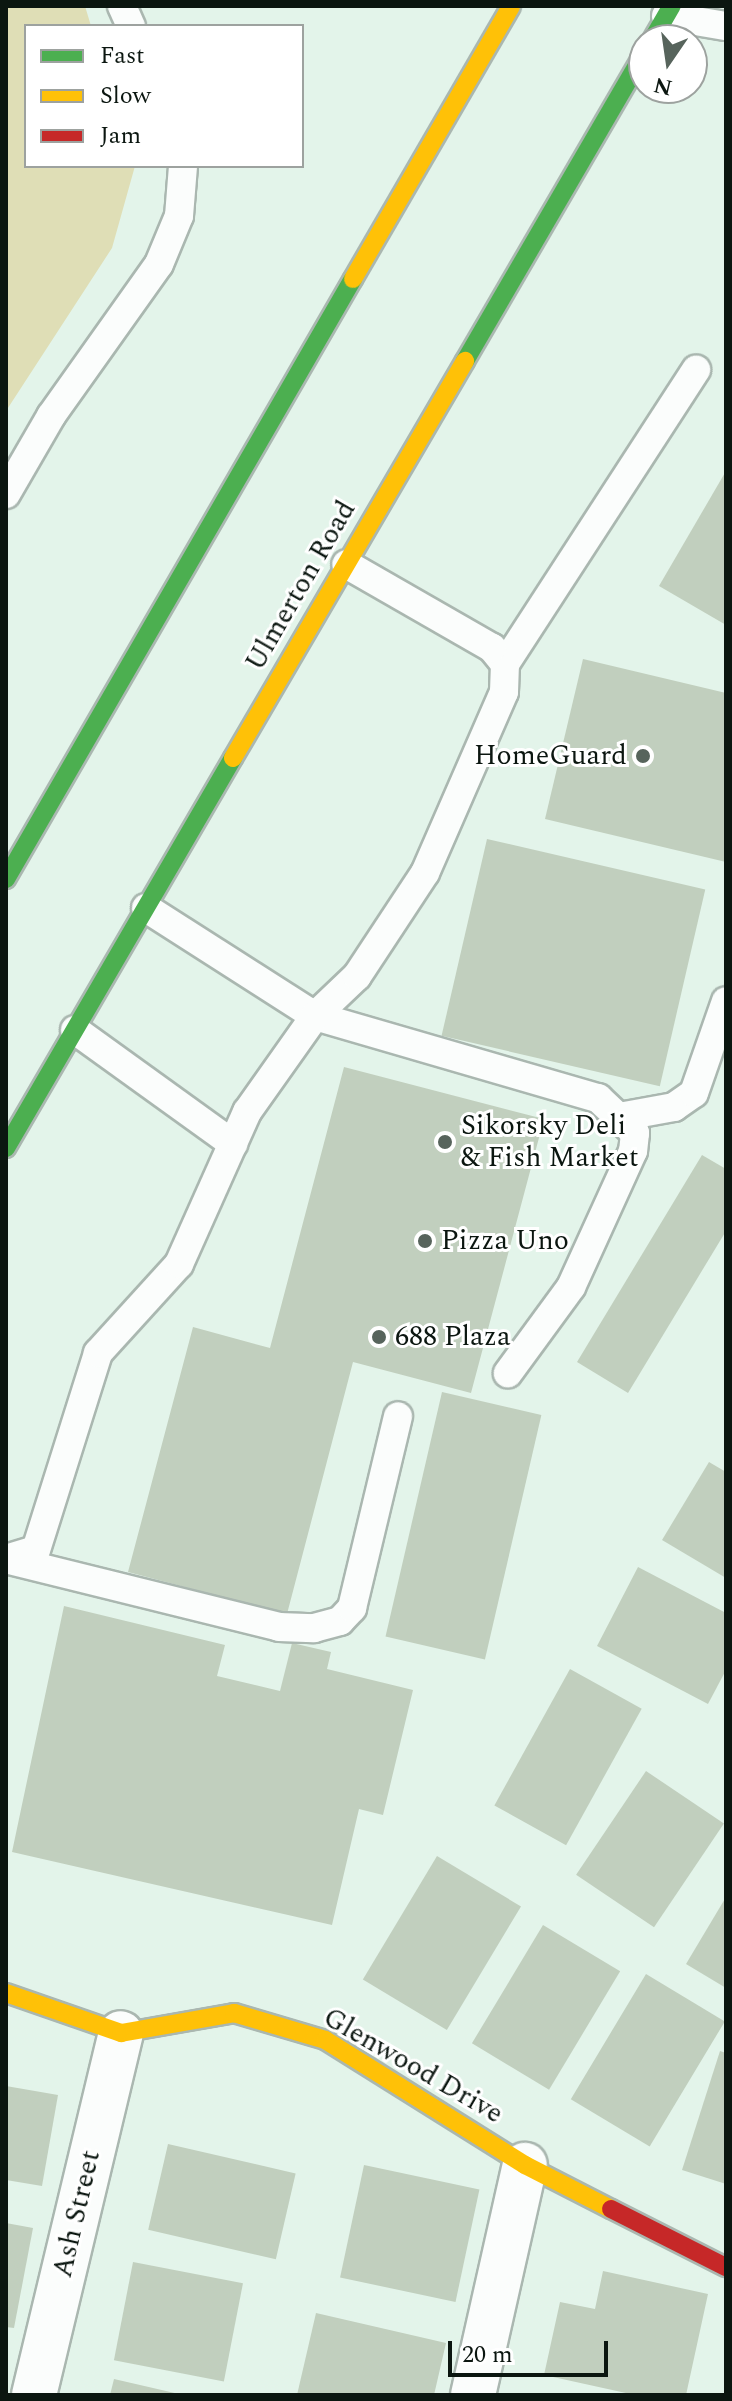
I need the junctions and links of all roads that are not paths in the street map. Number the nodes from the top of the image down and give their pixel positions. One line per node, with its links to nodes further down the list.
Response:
1 (511, 6): 10 (main road)
2 (660, 17): 3 (lane)
3 (726, 26)
4 (628, 80): 8 (main road, Ulmerton Road)
5 (183, 168): 7 (lane)
6 (696, 370): 9 (lane)
7 (6, 494)
8 (346, 564): 9 (lane); 11 (main road, Ulmerton Road)
9 (505, 664): 13 (lane)
10 (6, 879)
11 (146, 908): 13 (lane); 14 (main road, Ulmerton Road)
12 (726, 1001): 15 (lane)
13 (315, 1016): 15 (lane); 16 (lane)
14 (75, 1030): 16 (lane); 17 (main road, Ulmerton Road)
15 (619, 1117): 18 (lane)
16 (233, 1144): 20 (lane)
17 (6, 1148)
18 (508, 1373)
19 (398, 1416): 20 (lane)
20 (6, 1559)
21 (6, 1993): 22 (main road, Glenwood Drive)
22 (121, 2033): 23 (main road, Glenwood Drive); 25 (street, Ash Street)
23 (525, 2165): 24 (main road, Glenwood Drive); 26 (street)
24 (726, 2267)
25 (34, 2395)
26 (473, 2395)

